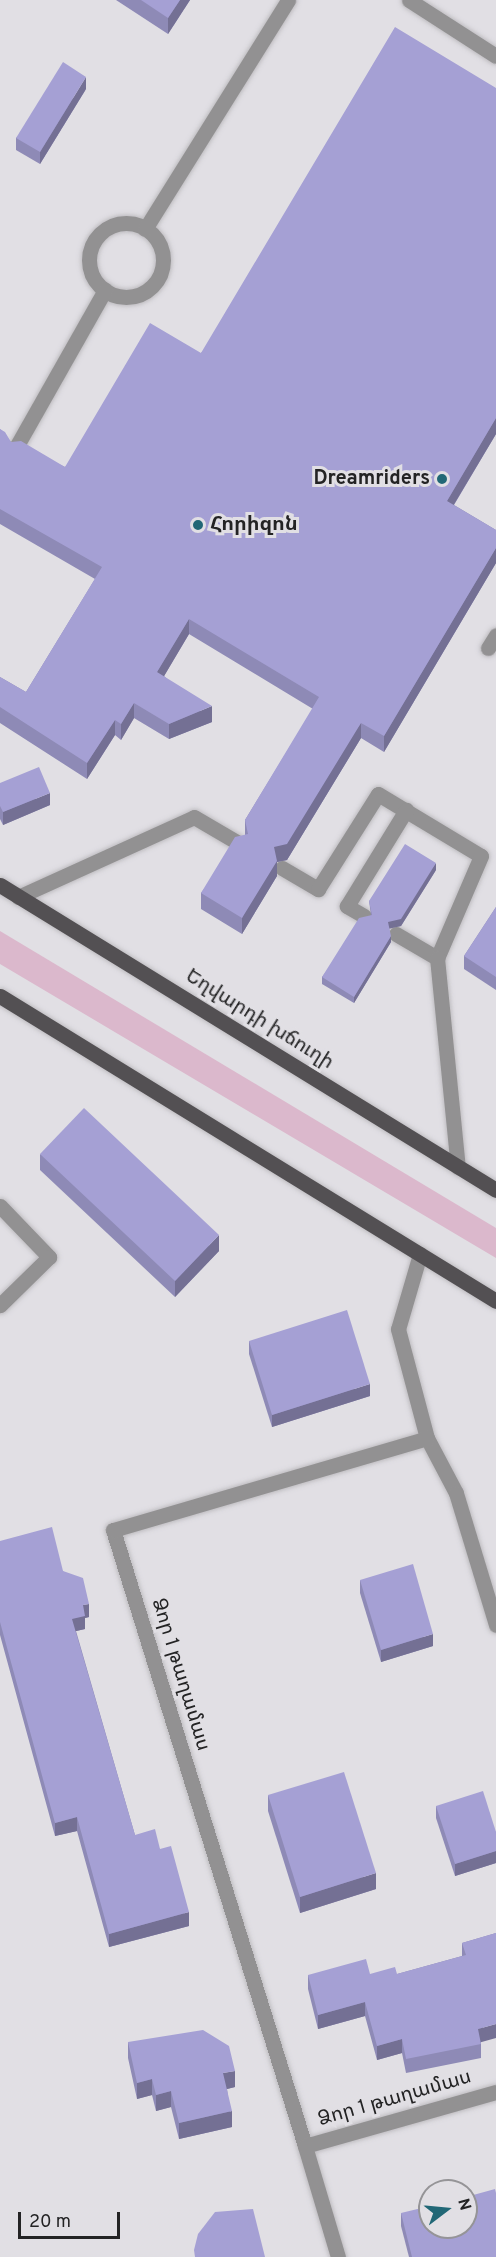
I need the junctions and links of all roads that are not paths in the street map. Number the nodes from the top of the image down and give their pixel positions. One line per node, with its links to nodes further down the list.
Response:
1 (288, 0): 4 (street)
2 (409, 0): 3 (street)
3 (496, 56)
4 (145, 230): 5 (street); 5 (street)
5 (105, 290): 6 (street)
6 (15, 448)
7 (406, 810): 9 (street); 12 (street); 14 (street)
8 (240, 844): 11 (street)
9 (282, 868)
10 (0, 885): 11 (main road, Եղվարդի խճուղի)
11 (18, 897): 16 (main road, Եղվարդի խճուղի)
12 (364, 916)
13 (396, 934): 14 (street)
14 (437, 958): 16 (street)
15 (0, 996): 19 (main road)
16 (458, 1167): 17 (main road, Եղվարդի խճուղի)
17 (496, 1190)
18 (0, 1206): 21 (street)
19 (420, 1254): 20 (main road); 22 (street)
20 (496, 1301)
21 (0, 1305)
22 (427, 1438): 23 (street); 25 (street, Ձոր 1 թաղամաս)
23 (496, 1625)
24 (496, 2092): 25 (street, Ձոր 1 թաղամաս)
25 (305, 2146): 26 (street, Ձոր 1 թաղամաս)
26 (338, 2257)

